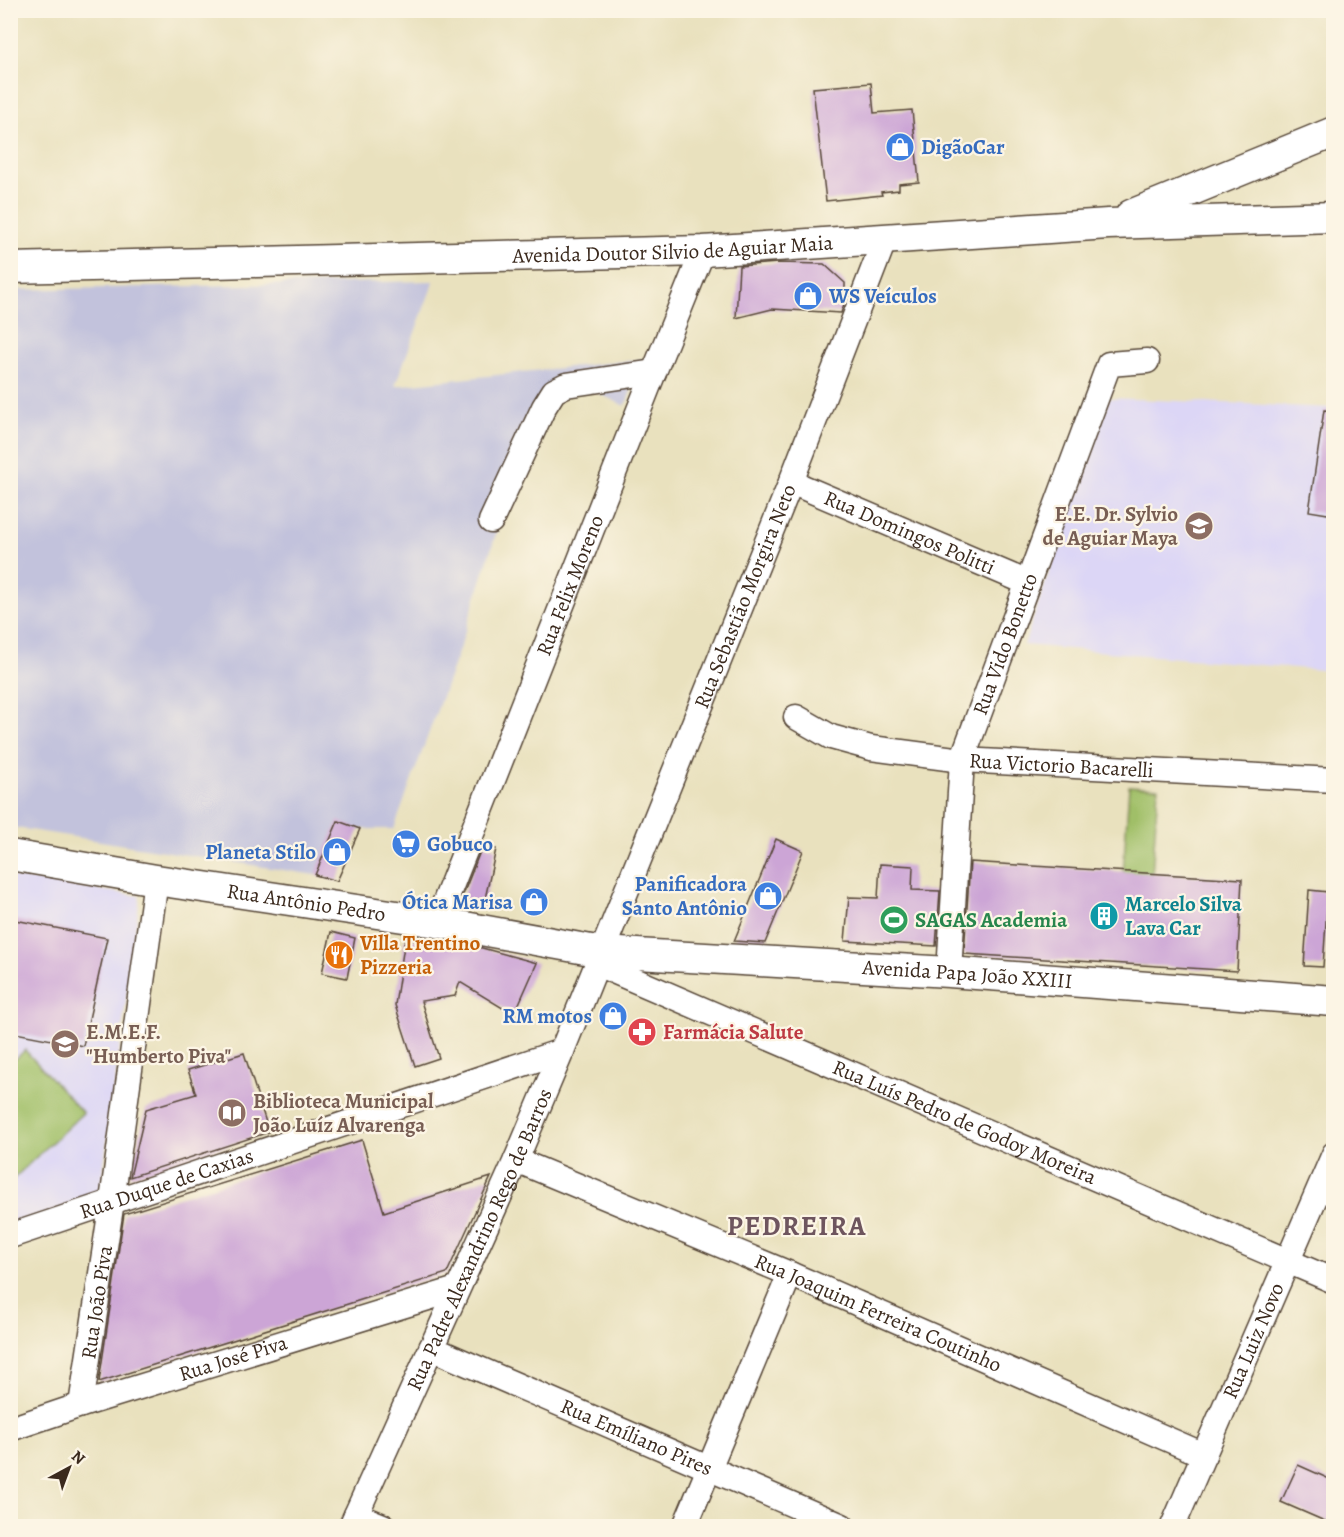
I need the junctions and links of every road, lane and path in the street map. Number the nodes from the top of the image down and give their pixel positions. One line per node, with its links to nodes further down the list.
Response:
1 (1334, 132): 2 (main road)
2 (1218, 180): 4 (main road); 5 (main road)
3 (1334, 217): 4 (main road, Avenida Doutor Silvio de Aguiar Maia)
4 (1221, 219): 5 (main road, Avenida Doutor Silvio de Aguiar Maia)
5 (1108, 224): 6 (main road, Avenida Doutor Silvio de Aguiar Maia)
6 (884, 241): 7 (main road, Avenida Doutor Silvio de Aguiar Maia); 11 (street, Rua Sebastião Morgira Neto)
7 (703, 251): 8 (main road, Avenida Doutor Silvio de Aguiar Maia); 10 (street, Rua Felix Moreno)
8 (10, 268)
9 (1147, 362): 13 (street, Rua Vido Bonetto)
10 (654, 372): 12 (street); 19 (street, Rua Felix Moreno)
11 (792, 482): 13 (street, Rua Domingos Politti); 20 (street, Rua Sebastião Morgira Neto)
12 (491, 521)
13 (1028, 582): 15 (street, Rua Vido Bonetto)
14 (796, 717): 15 (street, Rua Victorio Bacarelli)
15 (962, 760): 16 (street, Rua Victorio Bacarelli); 21 (street, Rua Vido Bonetto)
16 (1334, 780)
17 (10, 855): 18 (main road, Rua Antônio Pedro)
18 (156, 880): 19 (main road, Rua Antônio Pedro); 26 (street, Rua João Piva)
19 (437, 922): 20 (main road, Rua Antônio Pedro)
20 (600, 958): 21 (main road, Avenida Papa João XXIII); 23 (street, Rua Padre Alexandrino Rego de Barros); 28 (street, Rua Luís Pedro de Godoy Moreira)
21 (948, 972): 22 (main road, Avenida Papa João XXIII)
22 (1334, 1000)
23 (562, 1051): 25 (street, Rua Padre Alexandrino Rego de Barros); 26 (street, Rua Duque de Caxias)
24 (1334, 1154): 28 (street, Rua Luiz Novo)
25 (516, 1160): 29 (street, Rua Joaquim Ferreira Coutinho); 31 (street, Rua Padre Alexandrino Rego de Barros)
26 (112, 1201): 27 (street, Rua Duque de Caxias); 33 (street, Rua João Piva)
27 (10, 1236)
28 (1288, 1260): 30 (street, Rua Luís Pedro de Godoy Moreira); 35 (street, Rua Luiz Novo)
29 (790, 1274): 35 (street, Rua Joaquim Ferreira Coutinho); 36 (street)
30 (1334, 1281)
31 (457, 1289): 32 (street, Rua Padre Alexandrino Rego de Barros); 33 (street, Rua José Piva)
32 (431, 1348): 36 (street, Rua Emíliano Pires); 37 (street, Rua Padre Alexandrino Rego de Barros)
33 (81, 1405): 34 (street, Rua José Piva)
34 (10, 1429)
35 (1204, 1455): 41 (street, Rua Luiz Novo)
36 (709, 1470): 39 (street); 40 (street, Rua Emíliano Pires)
37 (353, 1521): 38 (street)
38 (383, 1527)
39 (686, 1527)
40 (842, 1527)
41 (1173, 1527)

